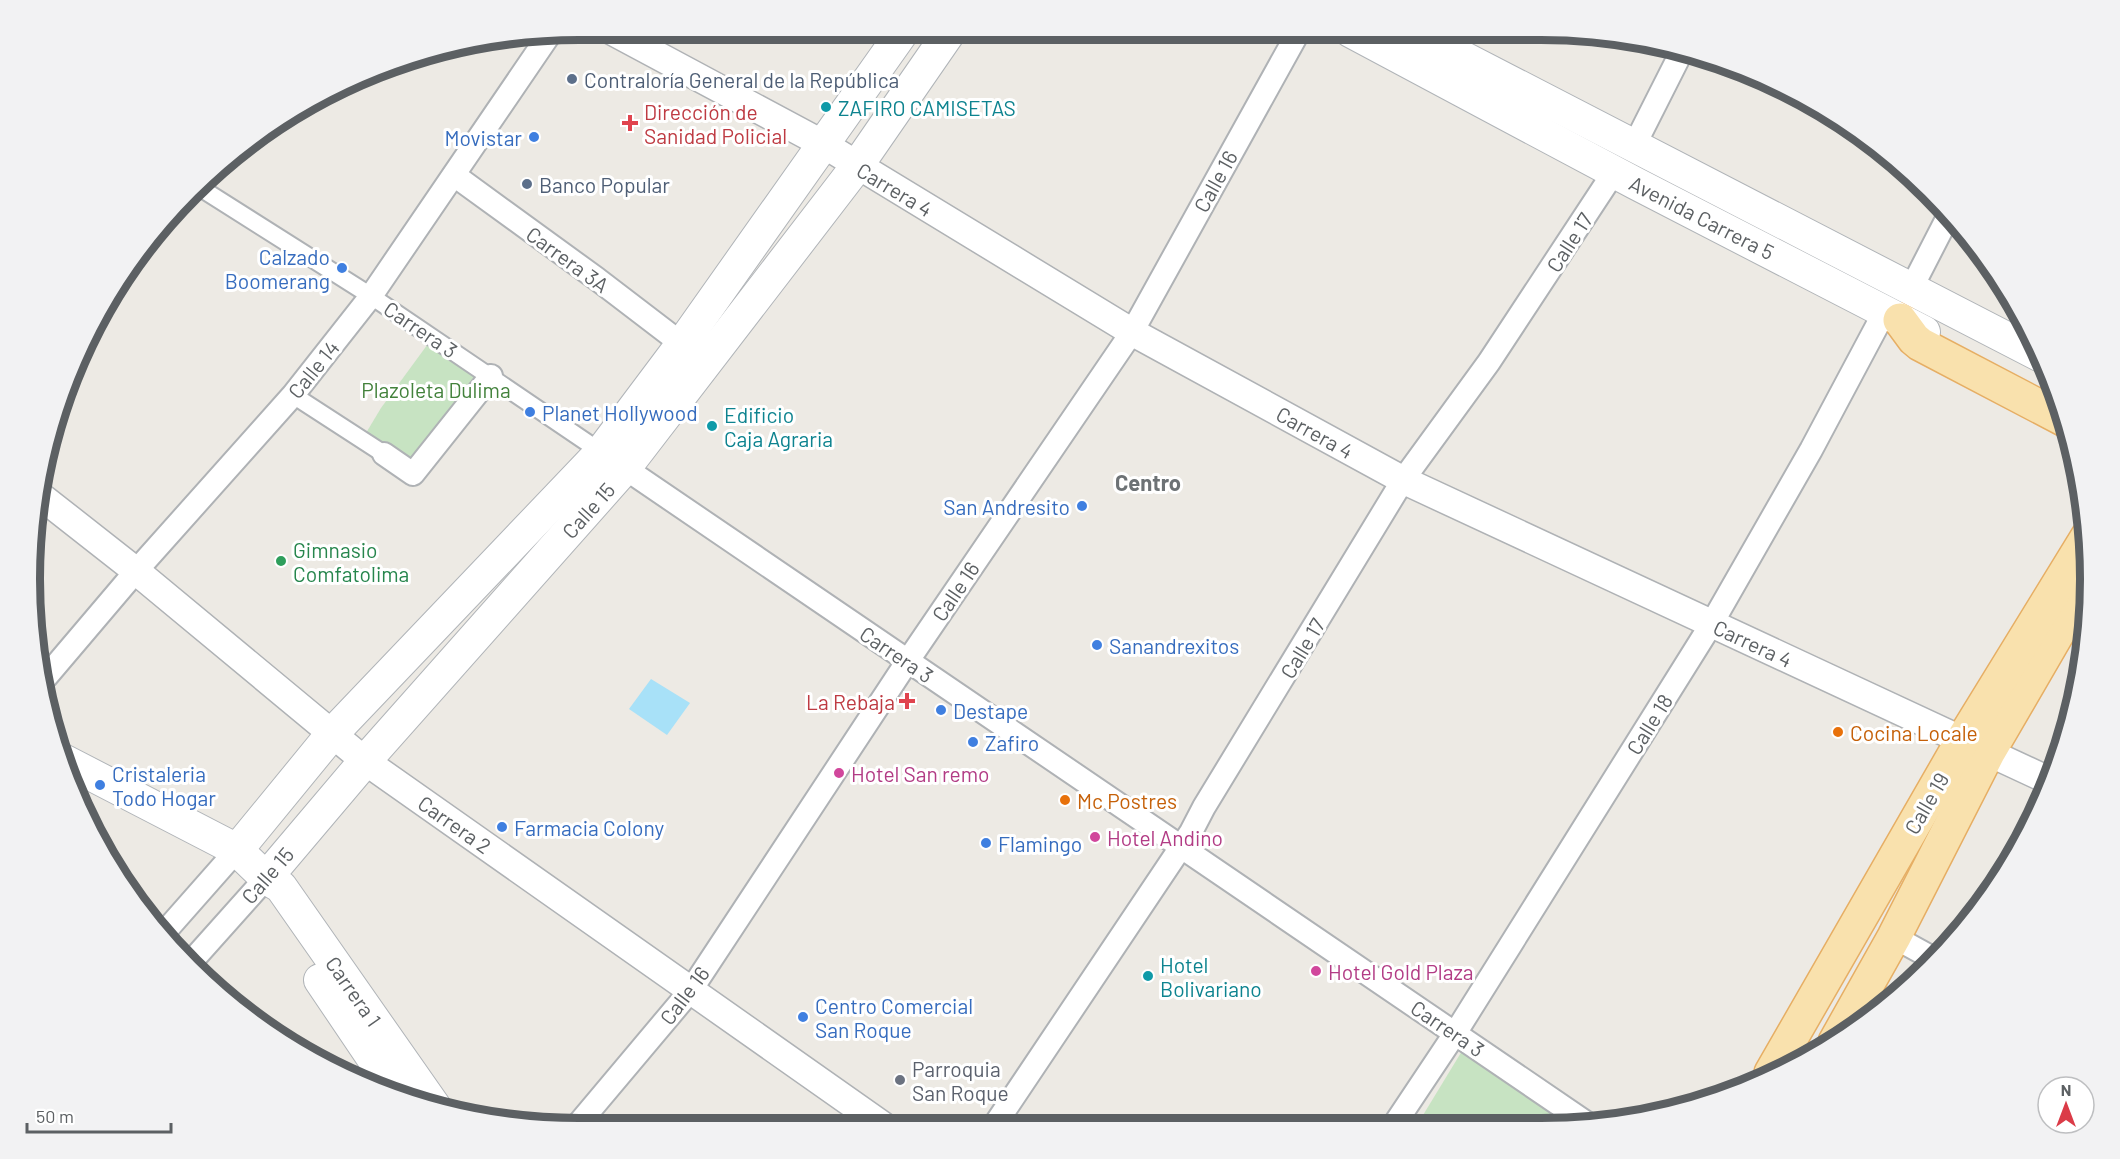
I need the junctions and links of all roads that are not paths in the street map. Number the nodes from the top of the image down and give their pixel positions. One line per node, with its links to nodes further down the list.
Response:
1 (628, 40): 9 (street, Carrera 4)
2 (897, 40): 9 (main road, Calle 15)
3 (944, 40): 11 (main road, Calle 15)
4 (1294, 40): 19 (street, Calle 16)
5 (1367, 40): 12 (main road, Avenida Carrera 5)
6 (1429, 40): 10 (main road, Avenida Carrera 5)
7 (544, 42): 13 (street, Calle 14)
8 (1678, 59): 10 (street)
9 (823, 144): 11 (street, Carrera 4); 20 (main road, Calle 15)
10 (1634, 146): 16 (main road, Avenida Carrera 5)
11 (857, 166): 19 (street, Carrera 4); 27 (main road, Calle 15)
12 (1614, 172): 18 (main road, Avenida Carrera 5); 28 (street, Calle 17)
13 (454, 175): 17 (street, Calle 14); 20 (street, Carrera 3A)
14 (205, 191): 17 (street, Carrera 3)
15 (1945, 223): 16 (street)
16 (1911, 289): 21 (main road, Avenida Carrera 5)
17 (371, 296): 22 (street, Carrera 3); 24 (street, Calle 14)
18 (1893, 315): 23 (main road, Avenida Carrera 5); 25 (main road); 34 (street, Calle 18)
19 (1132, 332): 28 (street, Carrera 4); 35 (street, Calle 16)
20 (682, 345): 27 (main road, Calle 15)
21 (2028, 350)
22 (491, 376): 26 (street); 27 (street, Carrera 3)
23 (2045, 392)
24 (292, 395): 26 (street); 31 (street, Calle 14)
25 (2053, 414)
26 (384, 454)
27 (613, 460): 35 (street, Carrera 3); 37 (main road, Calle 15); 39 (main road, Calle 15)
28 (1403, 480): 34 (street, Carrera 4); 42 (street, Calle 17)
29 (46, 501): 31 (street, Carrera 2)
30 (2079, 555): 38 (main road, Calle 19)
31 (136, 570): 36 (street, Calle 14); 37 (street, Carrera 2)
32 (2079, 595): 38 (main road, Calle 19)
33 (2078, 614): 38 (main road)
34 (1712, 624): 38 (street, Carrera 4); 51 (street, Calle 18)
35 (907, 662): 42 (street, Carrera 3); 49 (street, Calle 16)
36 (49, 673)
37 (332, 734): 39 (street, Carrera 2); 43 (main road, Calle 15)
38 (1983, 743): 41 (street, Carrera 4); 46 (main road, Calle 19); 52 (main road, Calle 19)
39 (365, 761): 44 (main road, Calle 15); 49 (street, Carrera 2)
40 (74, 766): 43 (main road, Carrera 1)
41 (2042, 776)
42 (1180, 847): 51 (street, Carrera 3); 58 (street, Calle 17)
43 (237, 850): 44 (main road, Carrera 1); 45 (street, Calle 15)
44 (266, 878): 48 (street, Calle 15); 53 (main road, Carrera 1); 54 (main road, Carrera 1)
45 (168, 928)
46 (1894, 937): 47 (street); 50 (main road, Calle 19)
47 (1927, 955)
48 (195, 958)
49 (691, 990): 56 (street, Calle 16); 57 (street, Carrera 2)
50 (1845, 1024)
51 (1455, 1032): 55 (street, Carrera 3); 59 (street, Calle 18)
52 (1777, 1064)
53 (390, 1084)
54 (427, 1096)
55 (1578, 1117)
56 (583, 1118)
57 (872, 1118)
58 (999, 1118)
59 (1399, 1118)

